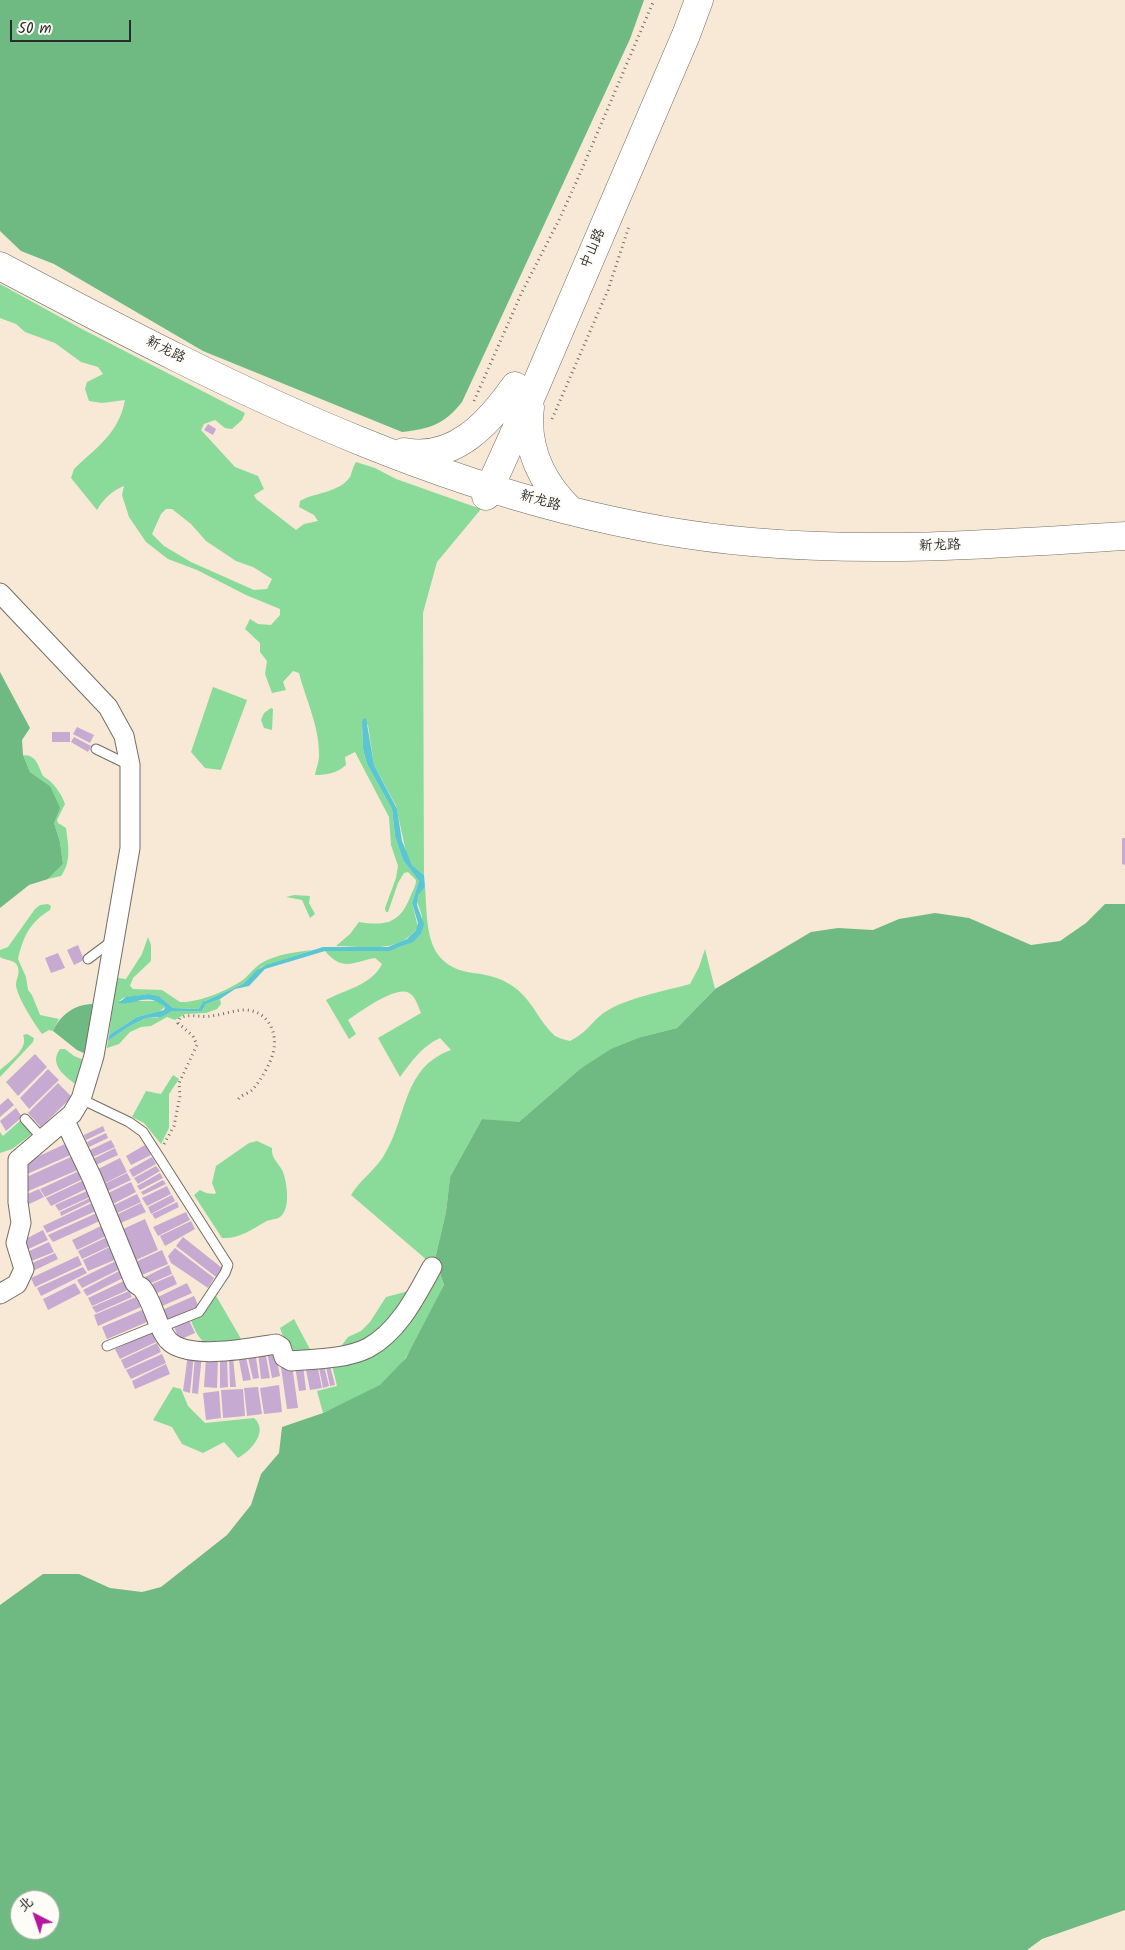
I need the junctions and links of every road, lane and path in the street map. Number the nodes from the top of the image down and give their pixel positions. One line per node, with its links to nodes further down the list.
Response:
1 (654, 0): 8 (path)
2 (680, 0): 7 (main road, 中山路)
3 (699, 0): 7 (main road, 中山路)
4 (630, 224): 9 (path)
5 (0, 266): 10 (main road, 新龙路)
6 (0, 276): 11 (main road, 新龙路)
7 (524, 389): 10 (main road); 11 (main road, 中山路); 12 (main road)
8 (472, 406)
9 (550, 422)
10 (367, 445): 11 (main road, 新龙路)
11 (479, 489): 12 (main road, 新龙路); 14 (main road, 新龙路)
12 (571, 511): 13 (main road, 新龙路)
13 (1125, 536)
14 (1125, 542)
15 (0, 593): 17 (street)
16 (96, 749): 17 (lane)
17 (130, 765): 18 (street)
18 (112, 941): 19 (lane); 20 (street)
19 (88, 959)
20 (81, 1099): 23 (street); 25 (lane)
21 (238, 1100): 25 (path)
22 (25, 1119): 24 (lane)
23 (65, 1121): 24 (street); 28 (street)
24 (44, 1139): 27 (street)
25 (157, 1154): 28 (lane)
26 (432, 1267): 28 (street)
27 (0, 1294)
28 (161, 1327): 29 (lane)
29 (107, 1346)

